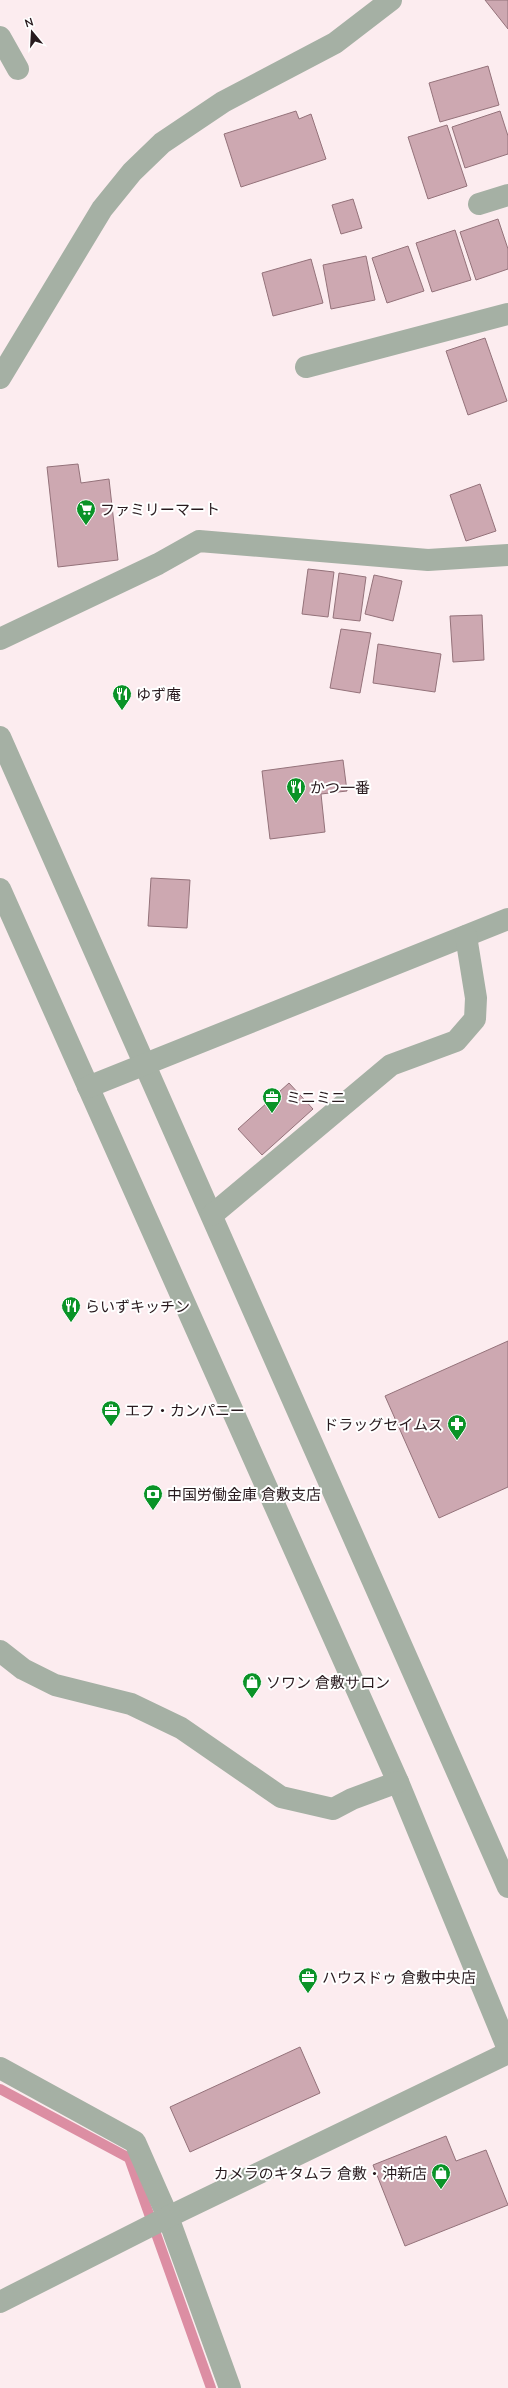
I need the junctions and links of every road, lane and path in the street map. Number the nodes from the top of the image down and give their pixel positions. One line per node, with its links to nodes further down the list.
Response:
1 (391, 0): 8 (street)
2 (0, 37): 3 (street)
3 (18, 69)
4 (506, 200): 5 (street)
5 (479, 204)
6 (508, 314): 7 (street)
7 (306, 367)
8 (0, 378)
9 (508, 555): 10 (street)
10 (0, 639)
11 (0, 737): 15 (street)
12 (0, 889): 16 (street)
13 (508, 919): 14 (street)
14 (466, 936): 15 (street); 17 (street)
15 (145, 1064): 16 (street); 17 (street)
16 (88, 1087): 19 (street)
17 (212, 1215): 20 (street)
18 (0, 1651): 19 (street)
19 (398, 1782): 21 (street)
20 (508, 1887)
21 (508, 2050)
22 (508, 2053): 24 (street)
23 (0, 2068): 24 (street)
24 (158, 2222): 25 (street); 26 (street)
25 (0, 2302)
26 (230, 2388)

